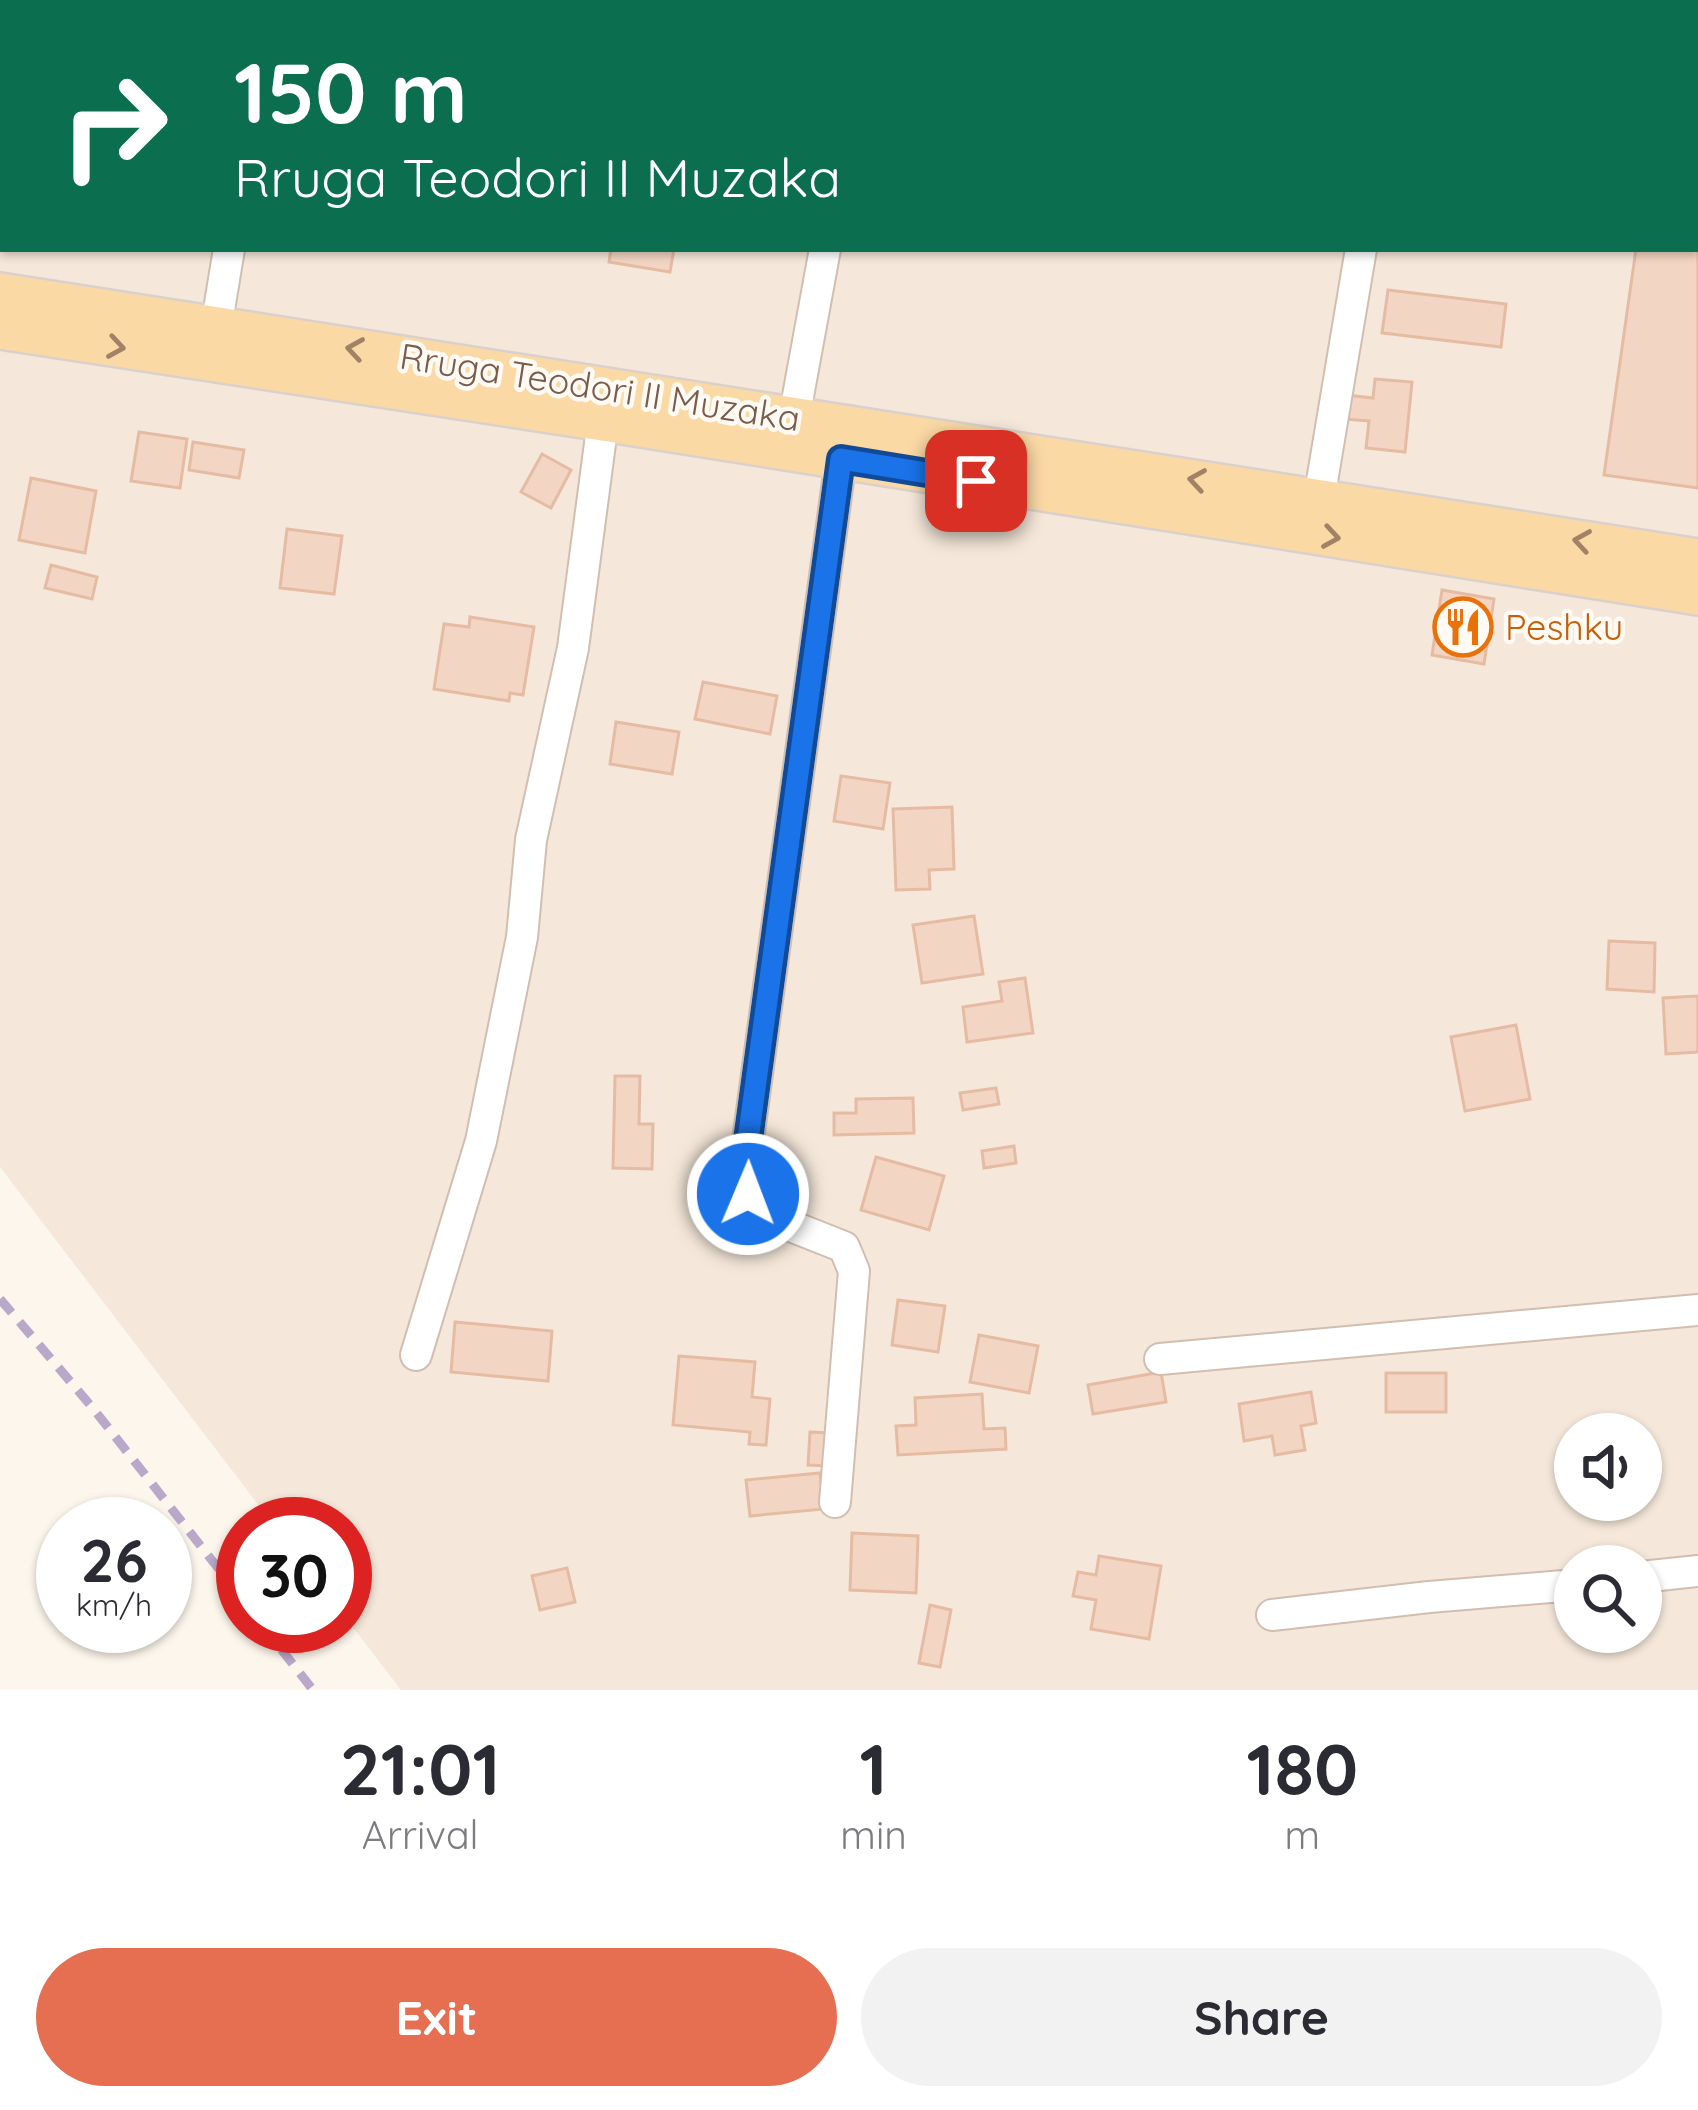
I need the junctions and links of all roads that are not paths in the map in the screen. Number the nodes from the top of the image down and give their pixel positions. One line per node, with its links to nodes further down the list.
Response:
1 (229, 252): 5 (street)
2 (823, 252): 7 (street)
3 (1360, 252): 10 (street)
4 (0, 292): 5 (main road, Rruga Teodori II Muzaka)
5 (216, 328): 7 (main road, Rruga Teodori II Muzaka, one-way to 5)
6 (0, 329): 8 (main road, Rruga Teodori II Muzaka, one-way to 8)
7 (794, 418): 10 (main road, Rruga Teodori II Muzaka, one-way to 7)
8 (603, 421): 9 (main road, Rruga Teodori II Muzaka); 14 (street)
9 (841, 459): 12 (main road, Rruga Teodori II Muzaka, one-way to 12); 16 (street)
10 (1319, 499): 11 (main road, Rruga Teodori II Muzaka, one-way to 10)
11 (1698, 559)
12 (1698, 595)
13 (1698, 1310): 15 (street)
14 (416, 1355)
15 (1160, 1359)
16 (835, 1502)
17 (1698, 1571): 18 (street)
18 (1662, 1575)
19 (1554, 1587): 20 (street)
20 (1272, 1615)

